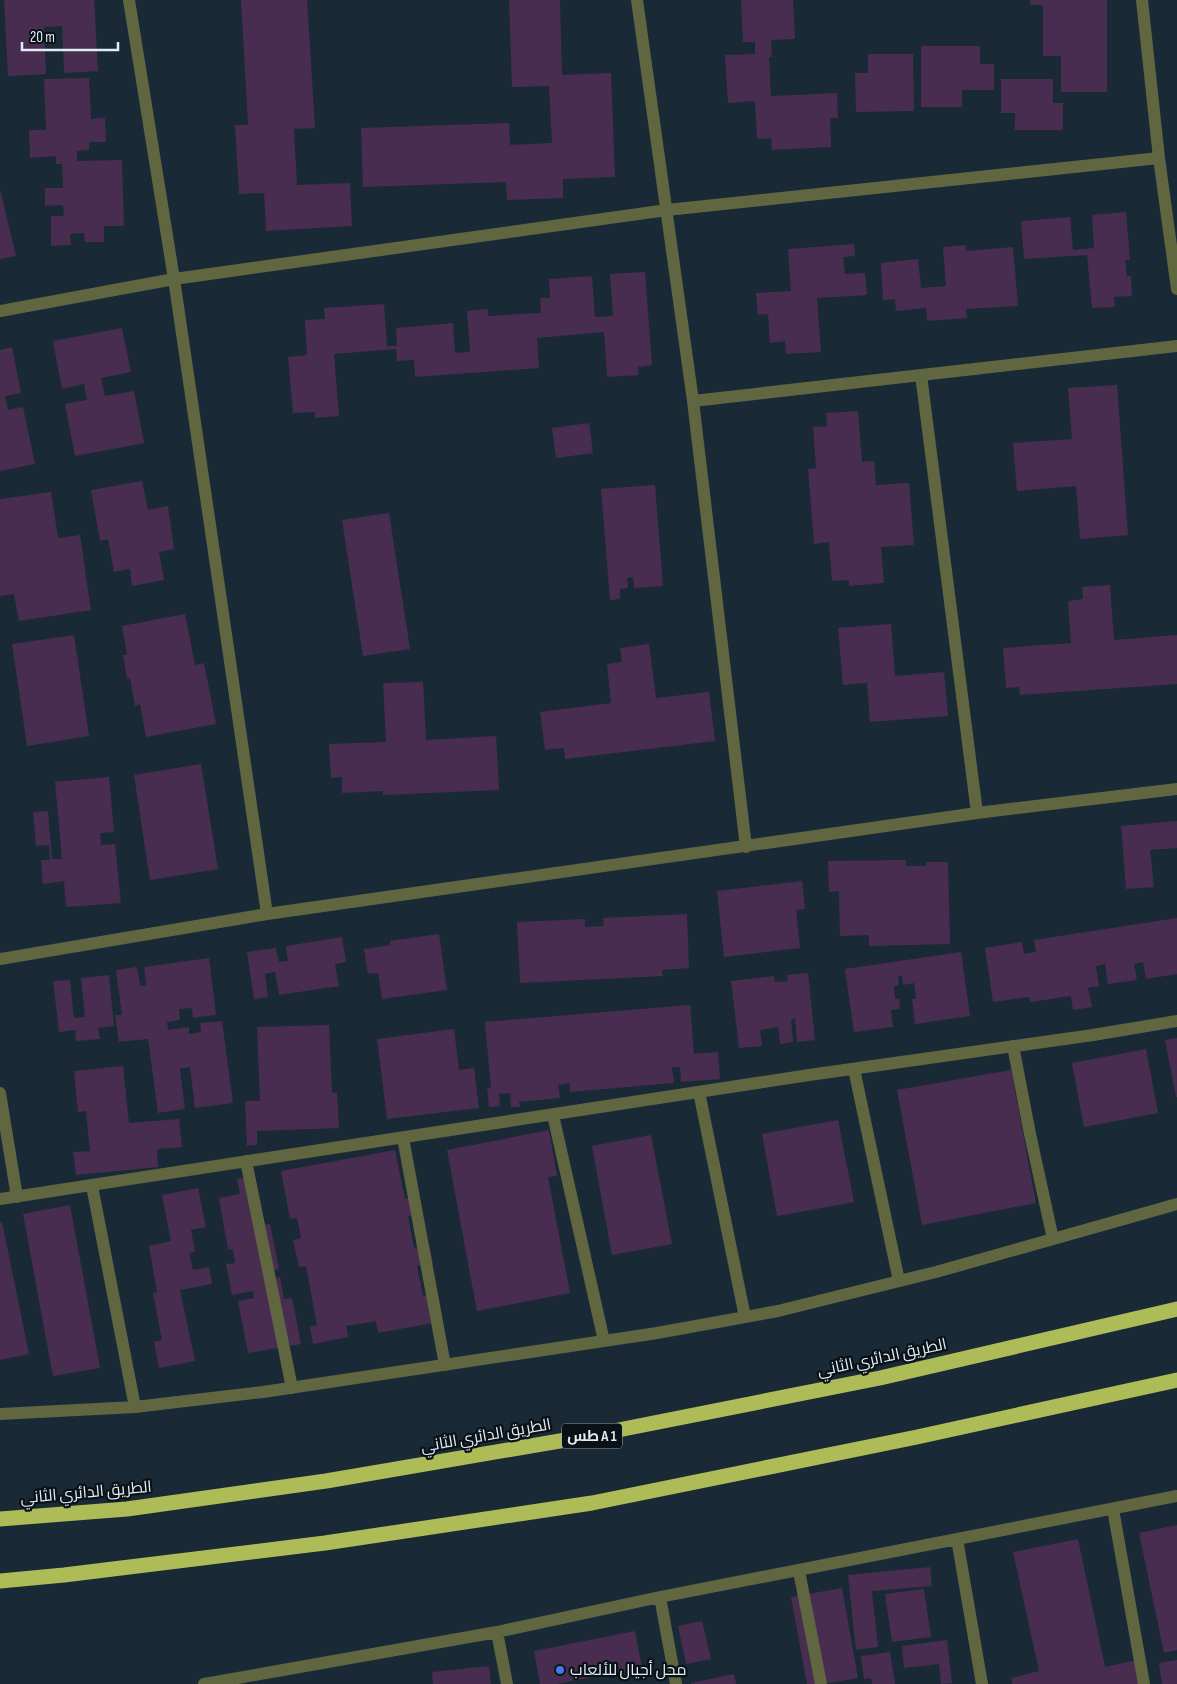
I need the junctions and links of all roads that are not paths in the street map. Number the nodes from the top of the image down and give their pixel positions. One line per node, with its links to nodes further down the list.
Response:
1 (129, 0): 6 (street)
2 (637, 0): 5 (street)
3 (1142, 0): 4 (street)
4 (1159, 158): 5 (street); 7 (street)
5 (667, 210): 6 (street); 11 (street)
6 (174, 278): 8 (street); 15 (street)
7 (1177, 289)
8 (0, 312)
9 (1177, 346): 10 (street)
10 (922, 374): 11 (street); 13 (street)
11 (693, 401): 14 (street)
12 (1177, 789): 13 (street)
13 (977, 813): 14 (street)
14 (746, 847): 15 (street)
15 (267, 914): 16 (street)
16 (0, 959)
17 (1177, 1021): 18 (street)
18 (1013, 1046): 19 (street); 29 (street)
19 (854, 1068): 20 (street); 30 (street)
20 (699, 1092): 22 (street); 32 (street)
21 (0, 1093): 26 (street)
22 (553, 1115): 23 (street); 33 (street)
23 (403, 1138): 24 (street); 34 (street)
24 (246, 1161): 25 (street); 36 (street)
25 (92, 1186): 26 (street); 37 (street)
26 (17, 1197): 27 (street)
27 (0, 1199)
28 (1177, 1204): 29 (street)
29 (1053, 1239): 30 (street)
30 (899, 1281): 32 (street)
31 (1177, 1309): 41 (highway, الطريق الدائري الثاني / طس A 1)
32 (745, 1317): 33 (street)
33 (604, 1341): 34 (street)
34 (445, 1365): 36 (street)
35 (1177, 1380): 44 (highway)
36 (292, 1388): 37 (street)
37 (135, 1407): 38 (street)
38 (0, 1414)
39 (1177, 1496): 40 (street)
40 (1113, 1509): 42 (street); 52 (street)
41 (0, 1519)
42 (957, 1539): 43 (street); 51 (street)
43 (799, 1571): 45 (street); 50 (street)
44 (0, 1581)
45 (660, 1597): 46 (street); 49 (street)
46 (497, 1632): 47 (street); 48 (street)
47 (204, 1684)
48 (507, 1684)
49 (676, 1684)
50 (821, 1684)
51 (982, 1684)
52 (1144, 1684)

